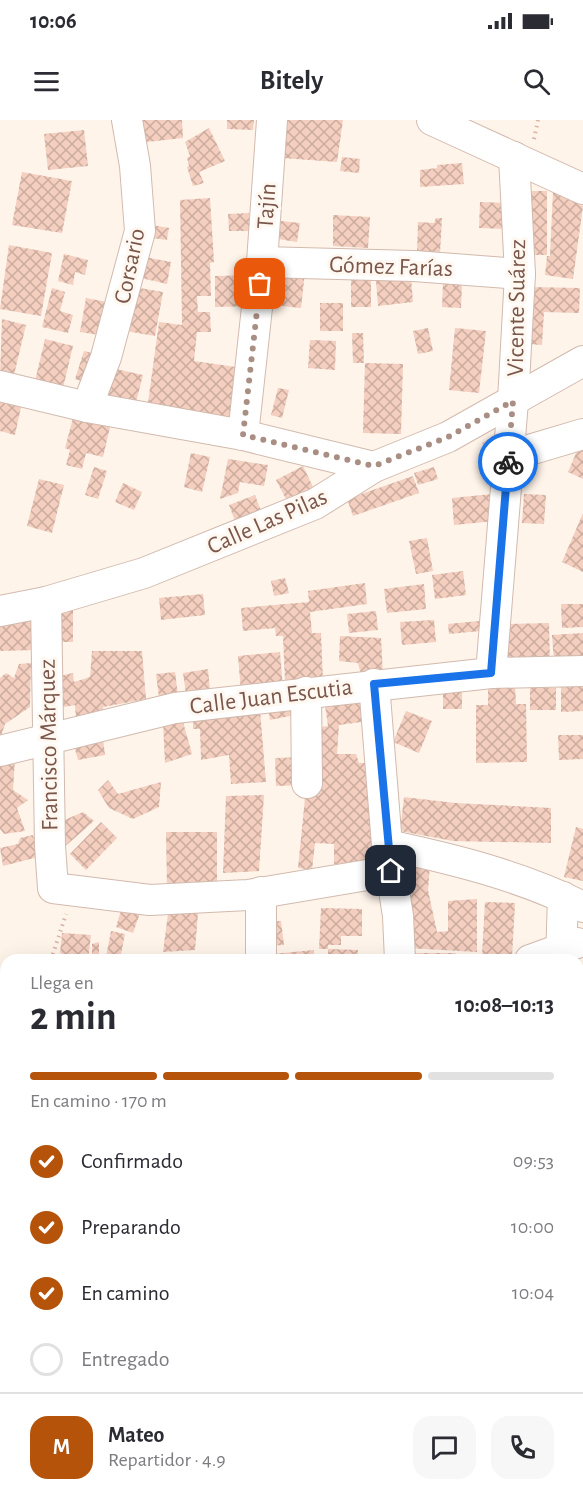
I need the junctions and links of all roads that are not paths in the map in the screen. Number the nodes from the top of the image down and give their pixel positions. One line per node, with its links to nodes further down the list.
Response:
1 (127, 120): 11 (street, Corsario)
2 (272, 120): 6 (street, Tajín)
3 (432, 120): 4 (street)
4 (514, 158): 5 (street); 7 (street, Vicente Suárez)
5 (583, 189)
6 (262, 262): 7 (street, Gómez Farías); 13 (street, Tajín)
7 (520, 274): 10 (street, Vicente Suárez)
8 (583, 361): 10 (street, Calle Las Pilas)
9 (0, 386): 11 (street)
10 (513, 401): 14 (street, Vicente Suárez); 15 (street, Calle Las Pilas)
11 (87, 407): 13 (street)
12 (583, 434): 14 (street)
13 (243, 435): 15 (street)
14 (509, 456): 19 (street, Vicente Suárez)
15 (374, 466): 16 (street, Calle Las Pilas)
16 (46, 602): 17 (street, Calle Las Pilas); 22 (street, Francisco Márquez)
17 (0, 611)
18 (583, 671): 19 (street, Calle Juan Escutia)
19 (491, 673): 20 (street, Calle Juan Escutia)
20 (374, 684): 21 (street, Calle Juan Escutia); 25 (street)
21 (306, 692): 22 (street, Calle Juan Escutia); 24 (street)
22 (47, 740): 23 (street, Calle Juan Escutia); 26 (street, Francisco Márquez)
23 (0, 751)
24 (307, 783)
25 (389, 858): 26 (street); 27 (street); 30 (street)
26 (261, 892): 29 (street)
27 (573, 902): 28 (street)
28 (569, 949): 31 (street)
29 (261, 954)
30 (400, 954)
31 (551, 954)

